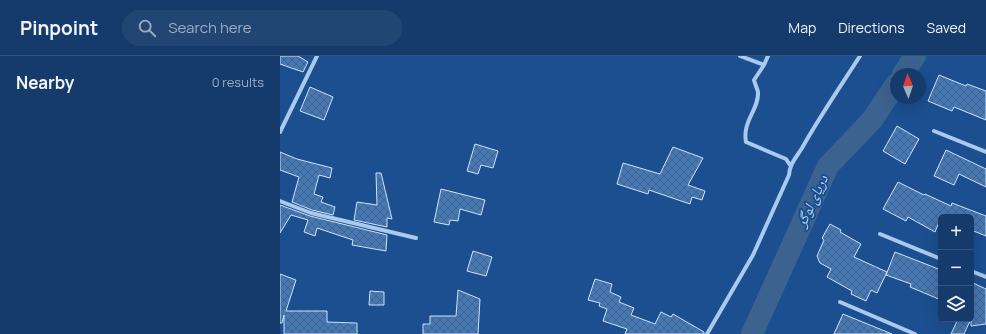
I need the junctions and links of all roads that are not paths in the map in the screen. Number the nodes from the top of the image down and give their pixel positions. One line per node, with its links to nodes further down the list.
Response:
1 (317, 56): 7 (street)
2 (740, 56): 5 (street)
3 (768, 56): 5 (street)
4 (860, 56): 9 (street)
5 (764, 65): 9 (street)
6 (934, 131): 8 (street)
7 (280, 132)
8 (986, 152)
9 (790, 165): 17 (street)
10 (280, 201): 12 (street)
11 (880, 234): 13 (street)
12 (416, 238)
13 (938, 258)
14 (974, 272): 15 (street)
15 (986, 277)
16 (840, 302): 18 (street)
17 (707, 334)
18 (915, 334)

